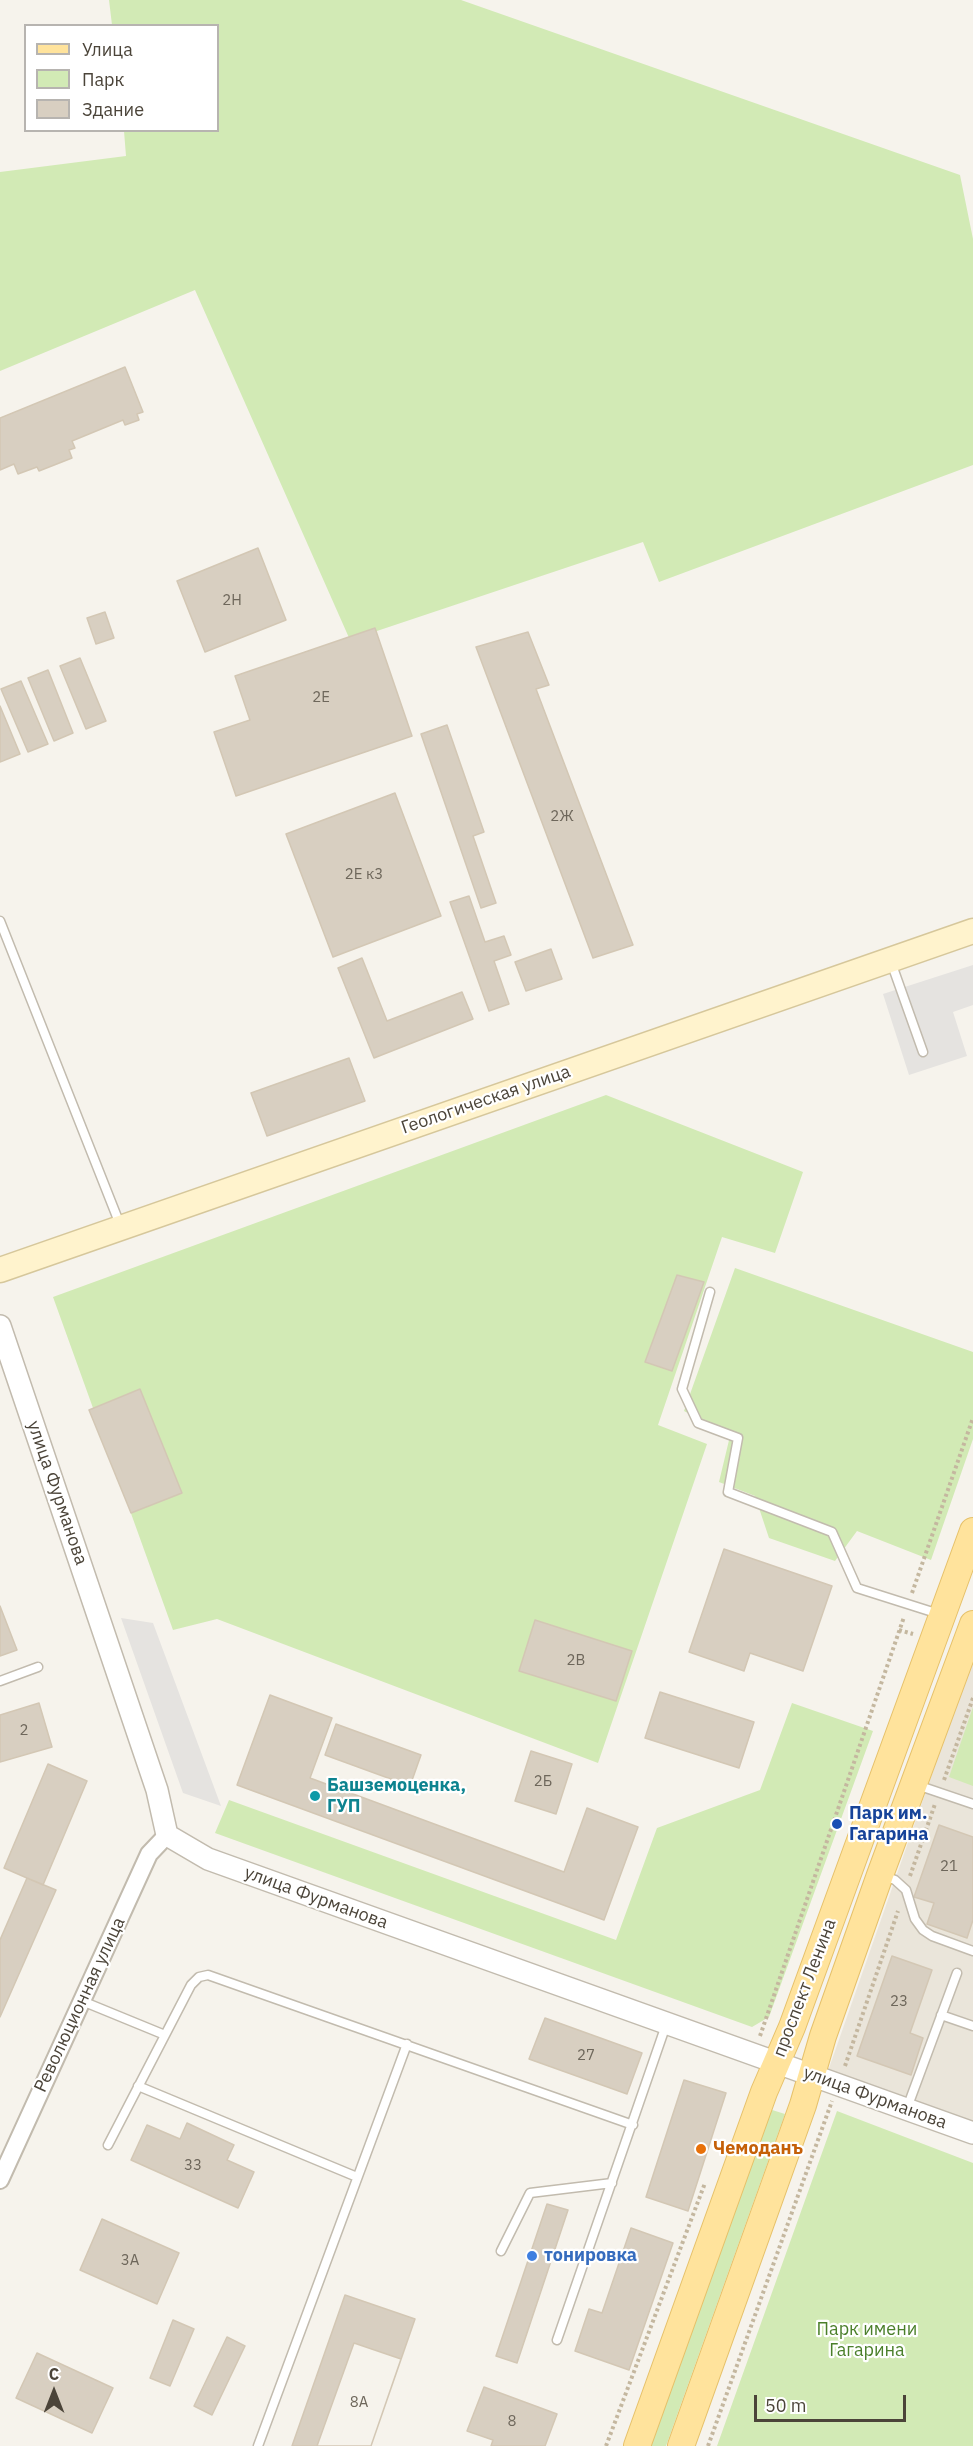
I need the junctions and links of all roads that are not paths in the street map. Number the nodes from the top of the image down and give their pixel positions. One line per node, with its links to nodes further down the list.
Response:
1 (0, 921): 5 (lane)
2 (973, 931): 3 (main road, Геологическая улица)
3 (890, 960): 4 (lane); 5 (main road, Геологическая улица)
4 (923, 1052)
5 (121, 1228): 6 (main road, Геологическая улица)
6 (0, 1270)
7 (711, 1292): 10 (lane)
8 (0, 1326): 16 (street, улица Фурманова)
9 (973, 1531): 10 (main road, проспект Ленина)
10 (943, 1615): 26 (main road, проспект Ленина)
11 (973, 1625): 14 (main road, проспект Ленина)
12 (38, 1667): 13 (lane)
13 (0, 1681)
14 (914, 1784): 15 (lane); 17 (main road, проспект Ленина)
15 (973, 1804)
16 (167, 1835): 20 (street, Революционная улица); 22 (street, улица Фурманова)
17 (880, 1875): 18 (lane); 27 (main road, проспект Ленина)
18 (973, 1951)
19 (957, 1973): 21 (lane)
20 (82, 2001): 24 (lane); 34 (street, Революционная улица)
21 (941, 2015): 23 (lane); 29 (lane)
22 (666, 2025): 26 (street, улица Фурманова); 30 (lane)
23 (973, 2026)
24 (165, 2035): 25 (lane); 28 (lane)
25 (407, 2044): 30 (lane); 33 (lane)
26 (764, 2059): 27 (street, улица Фурманова); 39 (main road, проспект Ленина)
27 (811, 2075): 29 (street, улица Фурманова); 40 (main road, проспект Ленина)
28 (138, 2086): 32 (lane); 33 (lane)
29 (907, 2109): 31 (street, улица Фурманова)
30 (633, 2125): 35 (lane)
31 (973, 2133)
32 (108, 2145)
33 (357, 2177): 38 (lane)
34 (0, 2180)
35 (612, 2183): 36 (lane); 37 (lane)
36 (501, 2251)
37 (557, 2340)
38 (258, 2446)
39 (637, 2446)
40 (681, 2446)

